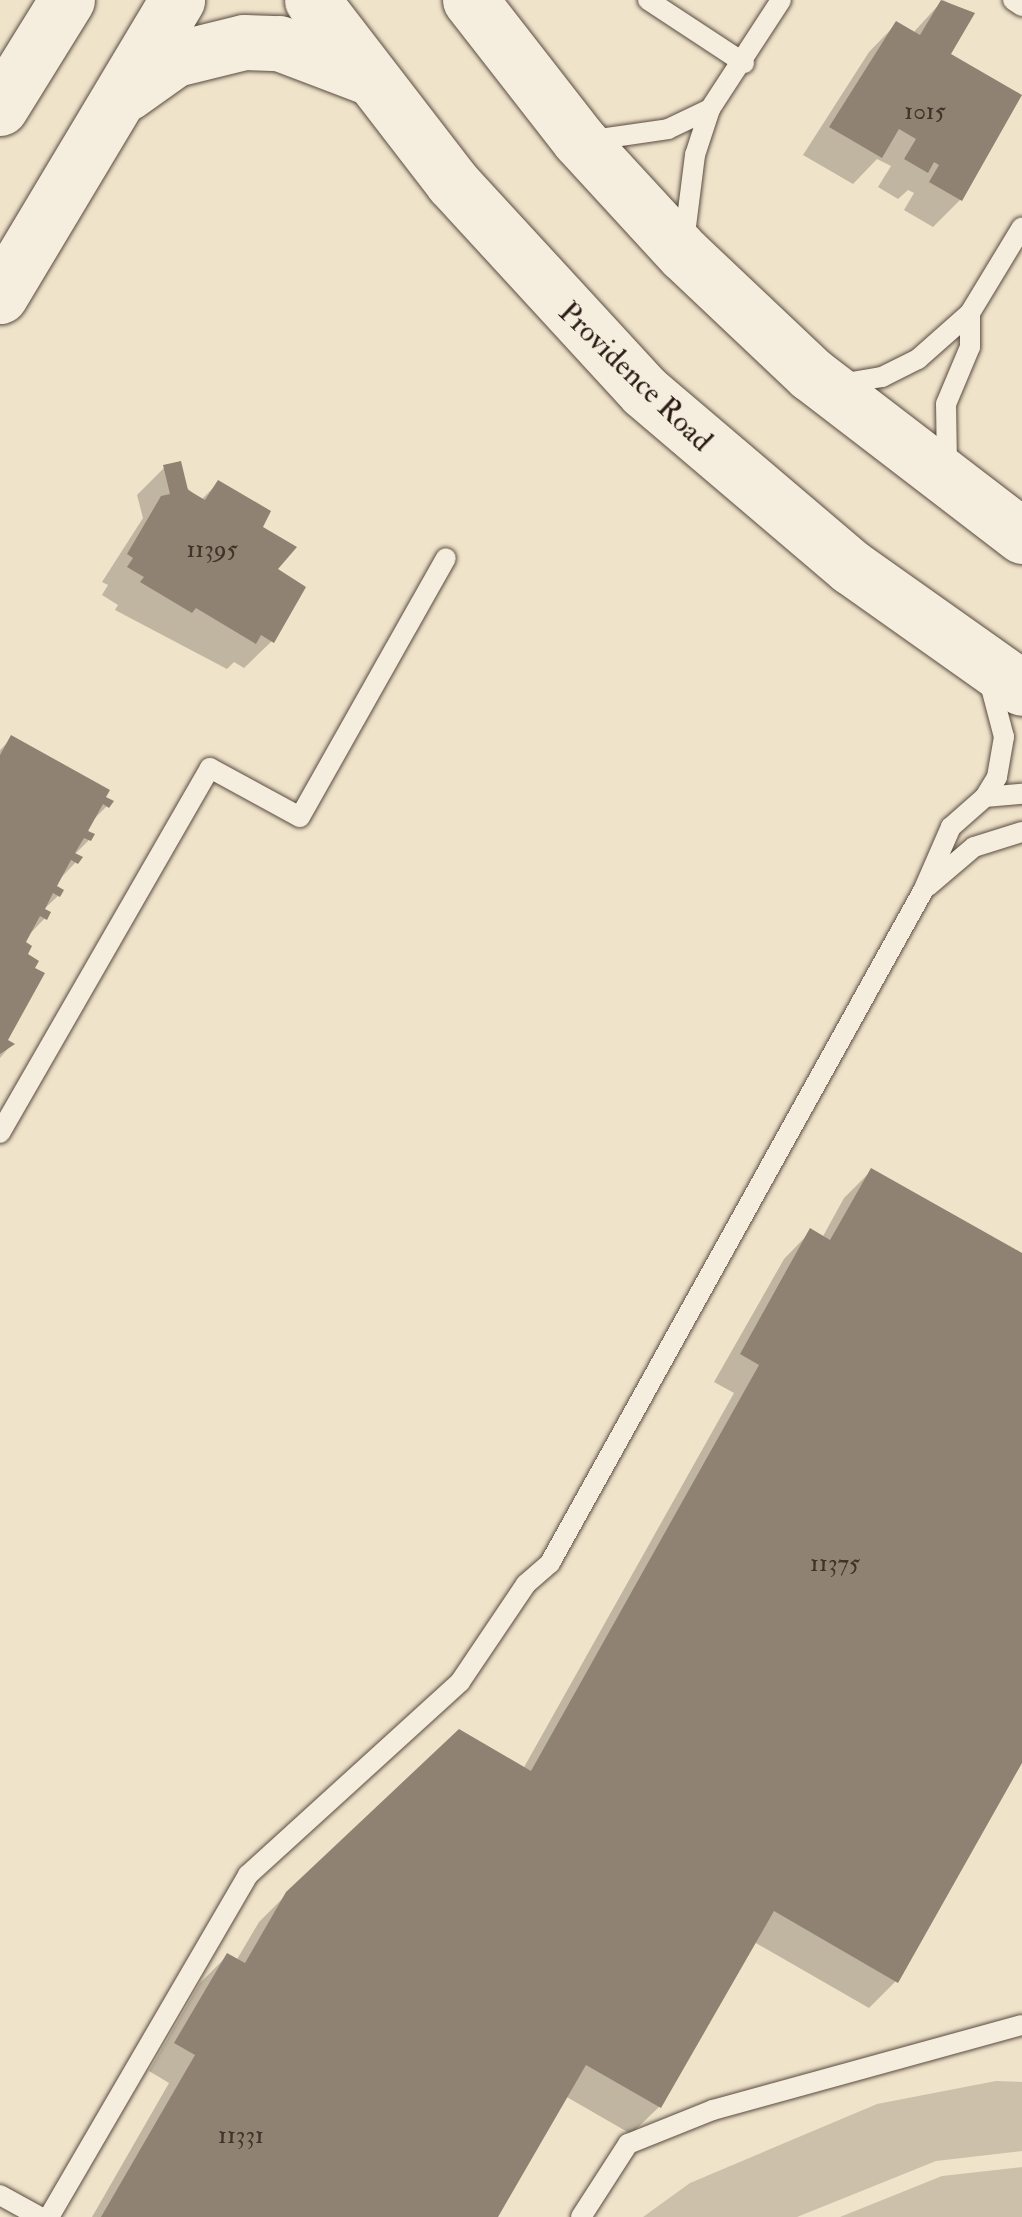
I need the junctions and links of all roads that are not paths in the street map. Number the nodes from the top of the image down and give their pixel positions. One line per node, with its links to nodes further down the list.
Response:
1 (51, 0): 10 (main road)
2 (67, 0): 10 (main road)
3 (177, 0): 13 (main road)
4 (312, 0): 12 (main road, Providence Road)
5 (470, 0): 16 (main road)
6 (648, 0): 11 (lane)
7 (781, 0): 11 (lane)
8 (1014, 0): 9 (lane)
9 (1022, 6)
10 (30, 60): 14 (main road)
11 (744, 62): 15 (lane)
12 (368, 77): 13 (main road); 25 (main road, Providence Road)
13 (116, 101): 19 (main road)
14 (0, 108)
15 (710, 110): 16 (lane); 18 (lane)
16 (579, 140): 18 (main road)
17 (1022, 228): 20 (lane)
18 (684, 254): 21 (main road)
19 (0, 296)
20 (970, 314): 21 (lane); 22 (lane)
21 (822, 384): 22 (main road)
22 (950, 484): 23 (main road)
23 (1022, 536)
24 (446, 558): 30 (lane)
25 (1000, 674): 27 (lane)
26 (1022, 794): 27 (lane)
27 (985, 797): 29 (lane)
28 (1022, 832): 29 (lane)
29 (923, 891): 34 (lane)
30 (0, 1132)
31 (1022, 2025): 35 (lane)
32 (0, 2195): 33 (lane)
33 (40, 2217)
34 (49, 2217)
35 (581, 2217)

